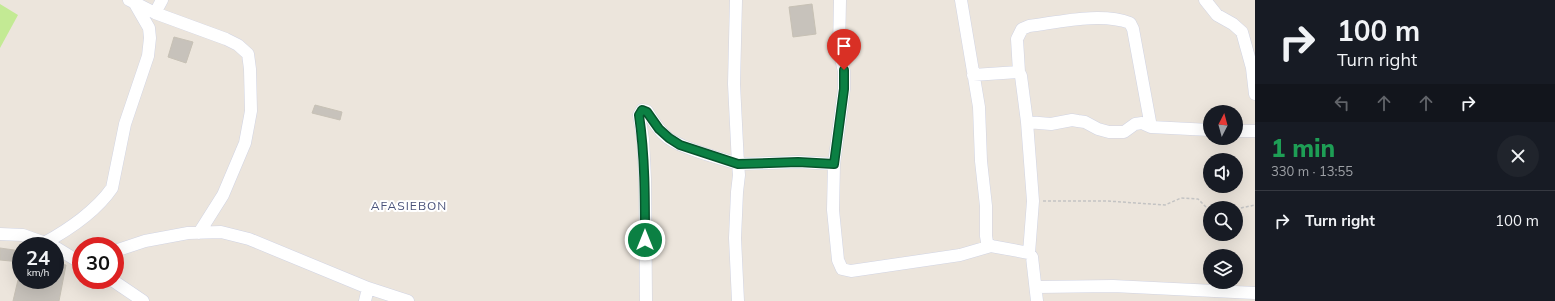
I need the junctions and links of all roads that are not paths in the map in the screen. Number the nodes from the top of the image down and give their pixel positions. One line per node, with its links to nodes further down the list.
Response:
1 (162, 0): 7 (street)
2 (736, 0): 18 (street)
3 (840, 0): 19 (street)
4 (961, 0): 11 (street)
5 (1205, 0): 12 (street)
6 (132, 1): 7 (street); 9 (street)
7 (155, 13): 8 (street)
8 (167, 17): 9 (street); 20 (street)
9 (149, 28): 23 (street)
10 (1019, 72): 11 (street); 13 (street); 14 (street)
11 (973, 75): 24 (street)
12 (1255, 94)
13 (1027, 122): 14 (street); 26 (street)
14 (1151, 127): 15 (street)
15 (1203, 130)
16 (1243, 131): 17 (street)
17 (1255, 131)
18 (738, 164): 19 (street); 34 (street); 35 (street)
19 (834, 164): 24 (street)
20 (199, 233): 25 (street); 29 (street)
21 (0, 234): 22 (street)
22 (29, 237)
23 (59, 237)
24 (991, 246): 26 (street)
25 (124, 248)
26 (1029, 253): 27 (street)
27 (1036, 287): 30 (street); 36 (street)
28 (124, 288): 31 (street)
29 (368, 288): 32 (street); 33 (street)
30 (1255, 293)
31 (143, 301)
32 (365, 301)
33 (408, 301)
34 (646, 301)
35 (738, 301)
36 (1037, 301)

